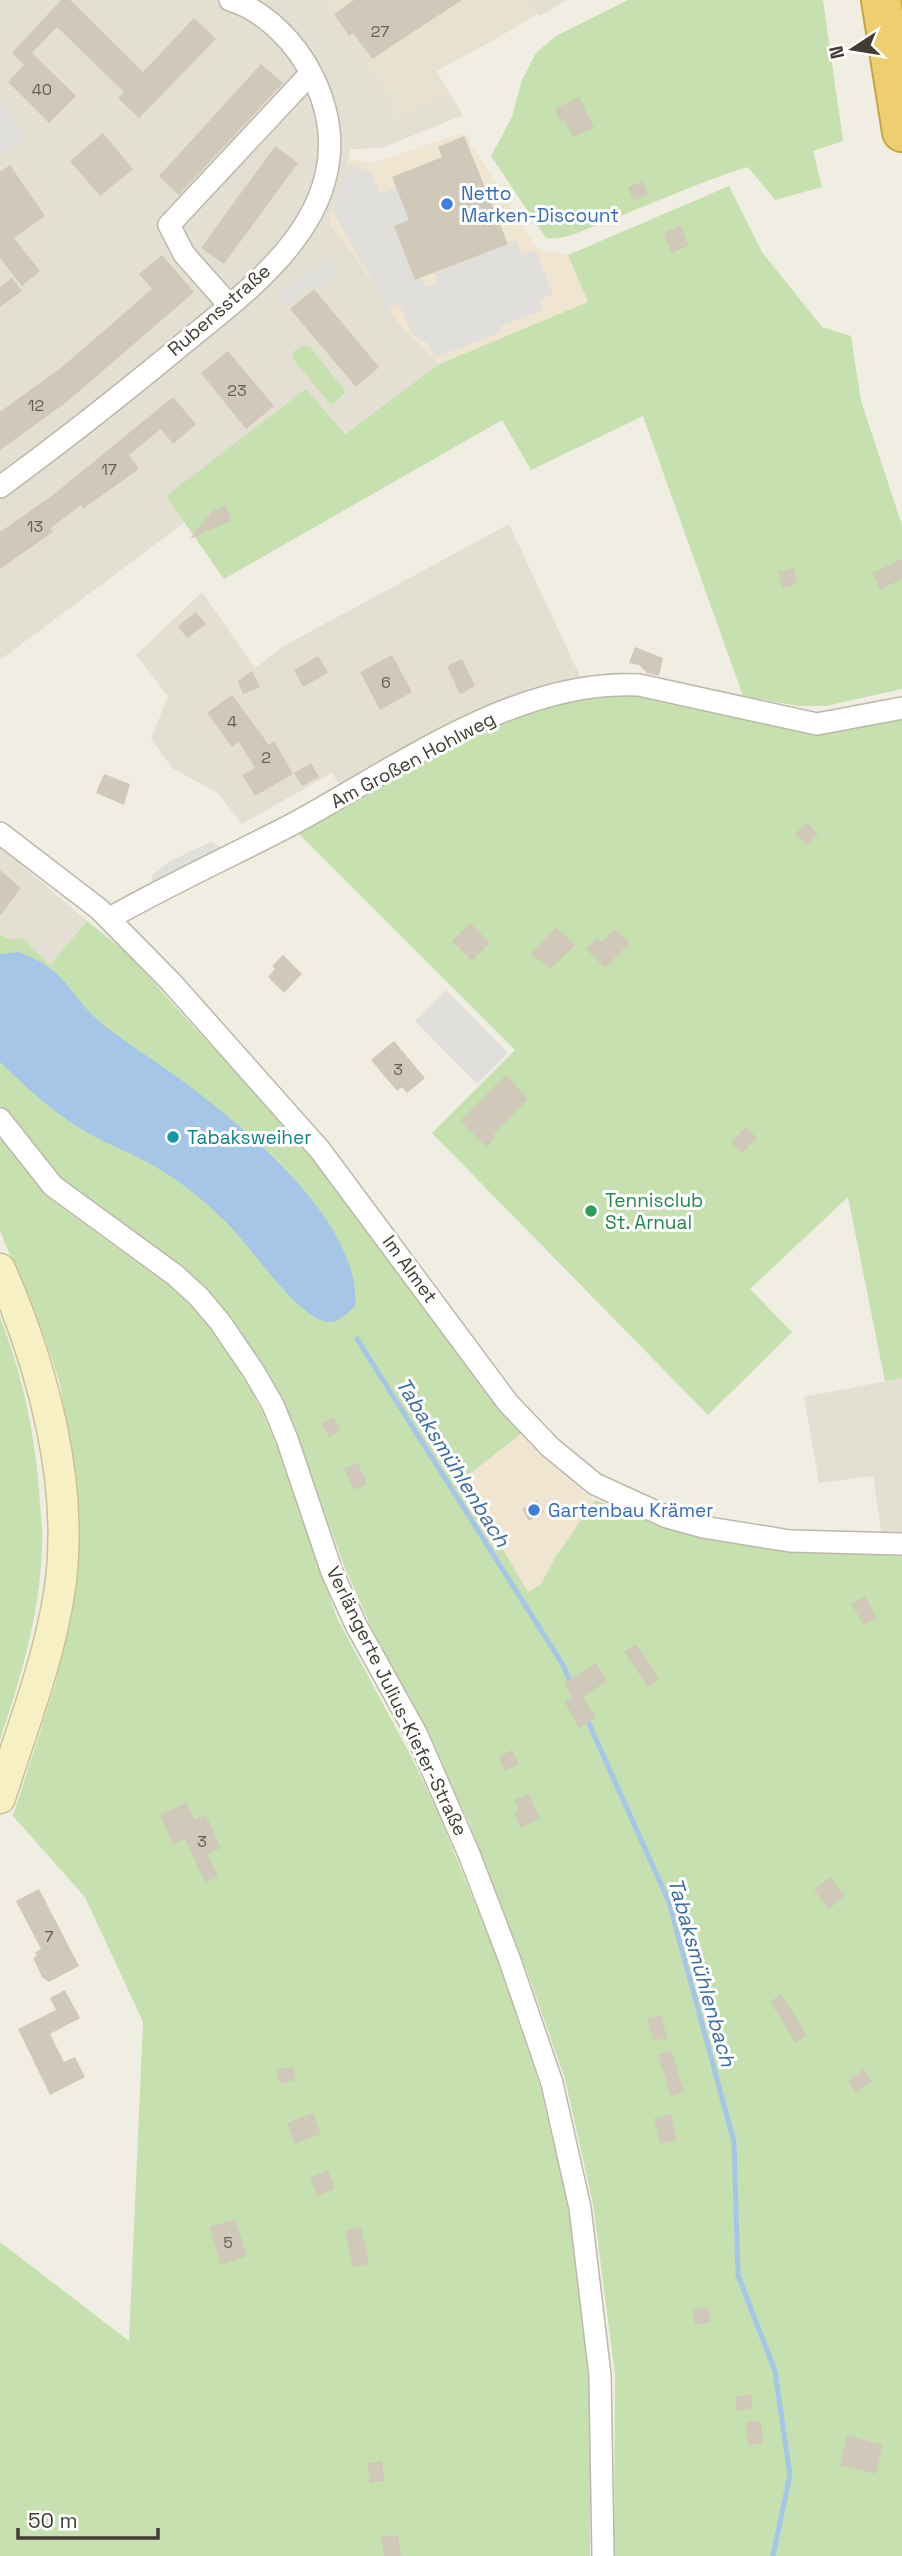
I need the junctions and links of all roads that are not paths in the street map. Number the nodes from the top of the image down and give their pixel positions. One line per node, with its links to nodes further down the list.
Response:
1 (230, 0): 3 (street, Rubensstraße)
2 (881, 0): 4 (highway)
3 (311, 73): 5 (street, Rubensstraße); 5 (street)
4 (902, 132)
5 (229, 305): 6 (street, Rubensstraße)
6 (0, 487)
7 (902, 708): 9 (street, Am Großen Hohlweg)
8 (0, 833): 9 (street, Im Almet)
9 (110, 918): 12 (street, Im Almet)
10 (0, 1119): 14 (street, Verlängerte Julius-Kiefer-Straße)
11 (0, 1269): 13 (street)
12 (902, 1544)
13 (0, 1798)
14 (603, 2556)

